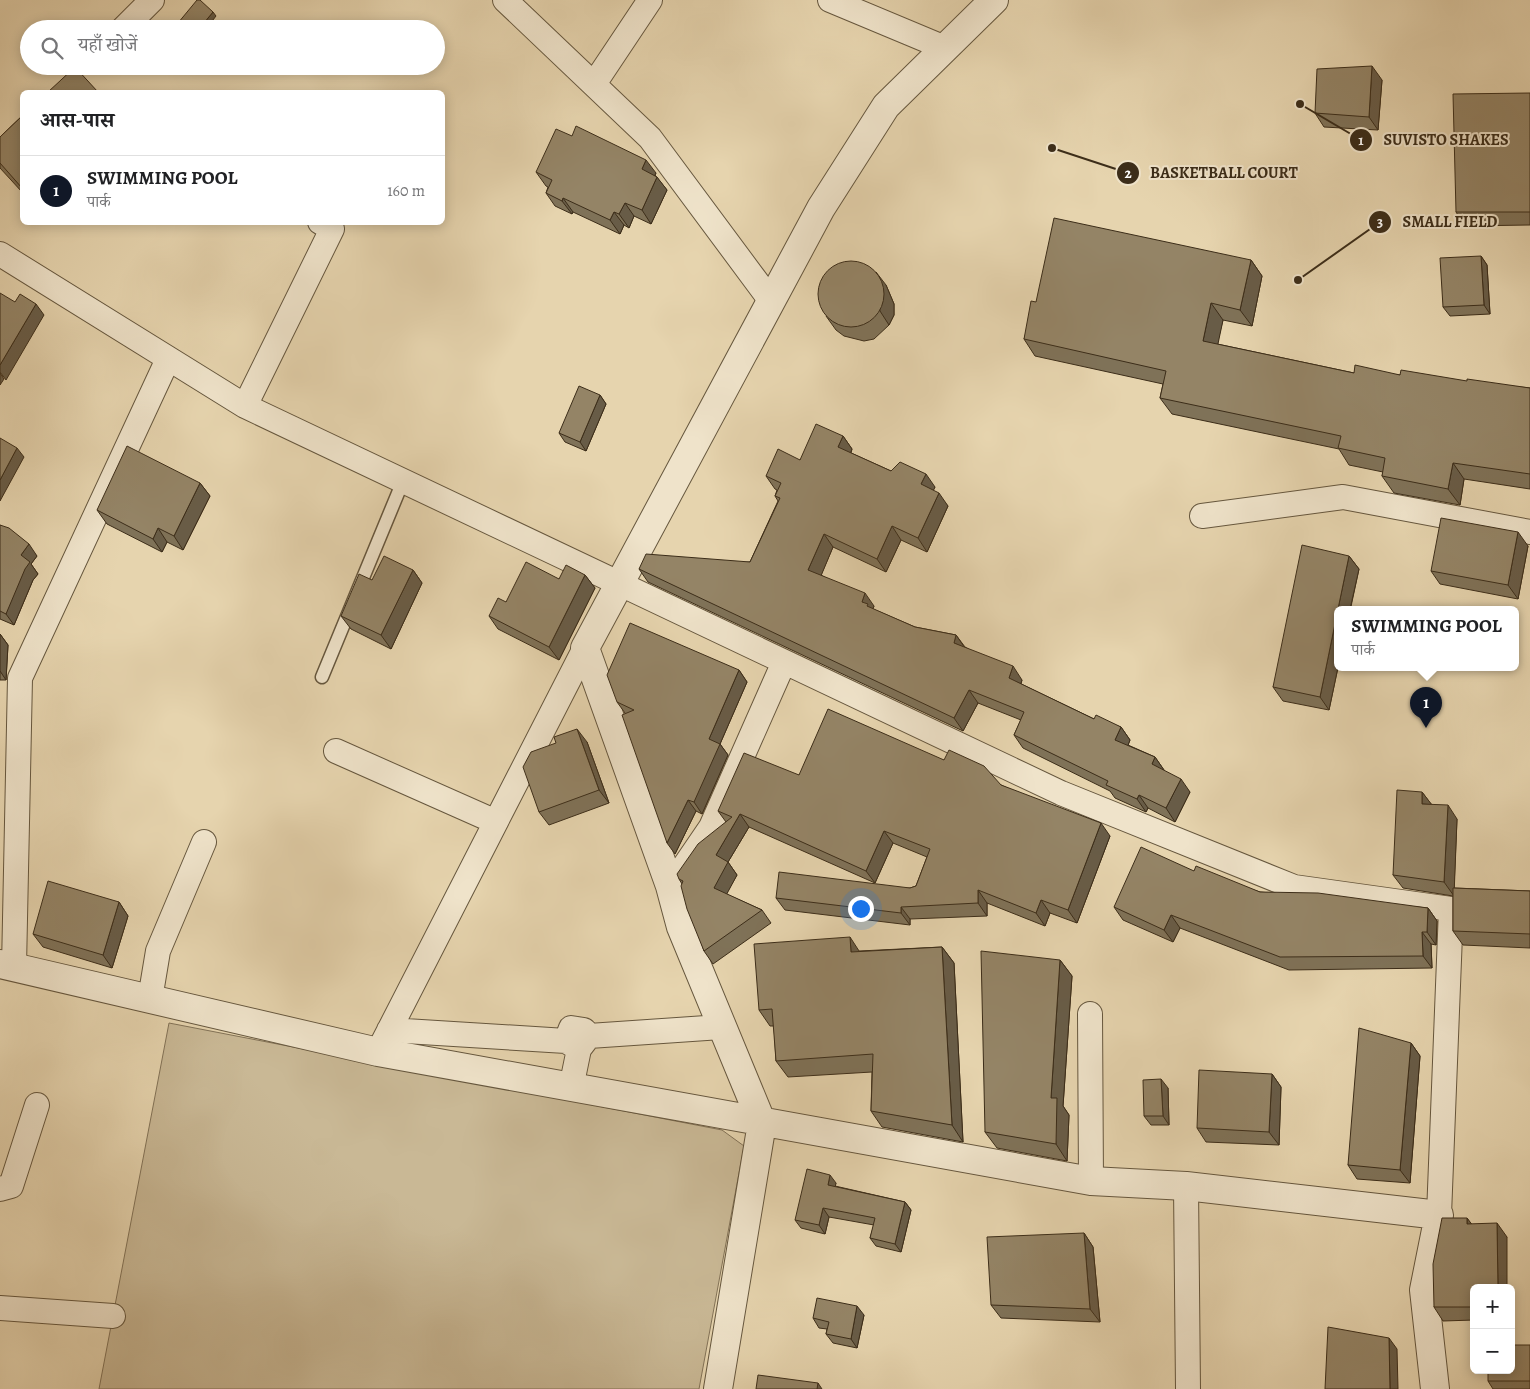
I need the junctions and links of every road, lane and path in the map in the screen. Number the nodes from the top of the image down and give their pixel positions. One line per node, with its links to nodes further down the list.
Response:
1 (152, 0): 6 (street)
2 (505, 0): 8 (street)
3 (650, 0): 8 (street)
4 (830, 0): 7 (street)
5 (994, 0): 7 (street)
6 (133, 20)
7 (945, 48): 11 (street)
8 (594, 84): 11 (street)
9 (325, 225): 13 (street)
10 (0, 254): 12 (street)
11 (771, 301): 17 (street)
12 (168, 359): 13 (street); 25 (street)
13 (245, 406): 14 (street)
14 (403, 481): 17 (street); 20 (lane)
15 (1202, 516): 16 (street)
16 (1530, 532)
17 (618, 583): 18 (street); 19 (street)
18 (585, 648): 22 (street); 24 (street)
19 (784, 662): 24 (street); 37 (street)
20 (322, 677)
21 (336, 751): 22 (street)
22 (496, 822): 29 (street)
23 (204, 842): 26 (street)
24 (670, 886): 28 (street)
25 (7, 966): 26 (street)
26 (150, 999): 29 (street)
27 (1090, 1014): 34 (street)
28 (720, 1027): 30 (street); 33 (street)
29 (384, 1041): 30 (street); 31 (street)
30 (578, 1042): 31 (street)
31 (571, 1088): 33 (street)
32 (37, 1105): 36 (street)
33 (762, 1123): 34 (street); 40 (street)
34 (1091, 1181): 35 (street)
35 (1186, 1186): 37 (street); 41 (street)
36 (0, 1189)
37 (1439, 1215): 42 (street)
38 (0, 1308): 39 (street)
39 (113, 1316)
40 (718, 1389)
41 (1188, 1389)
42 (1435, 1389)

